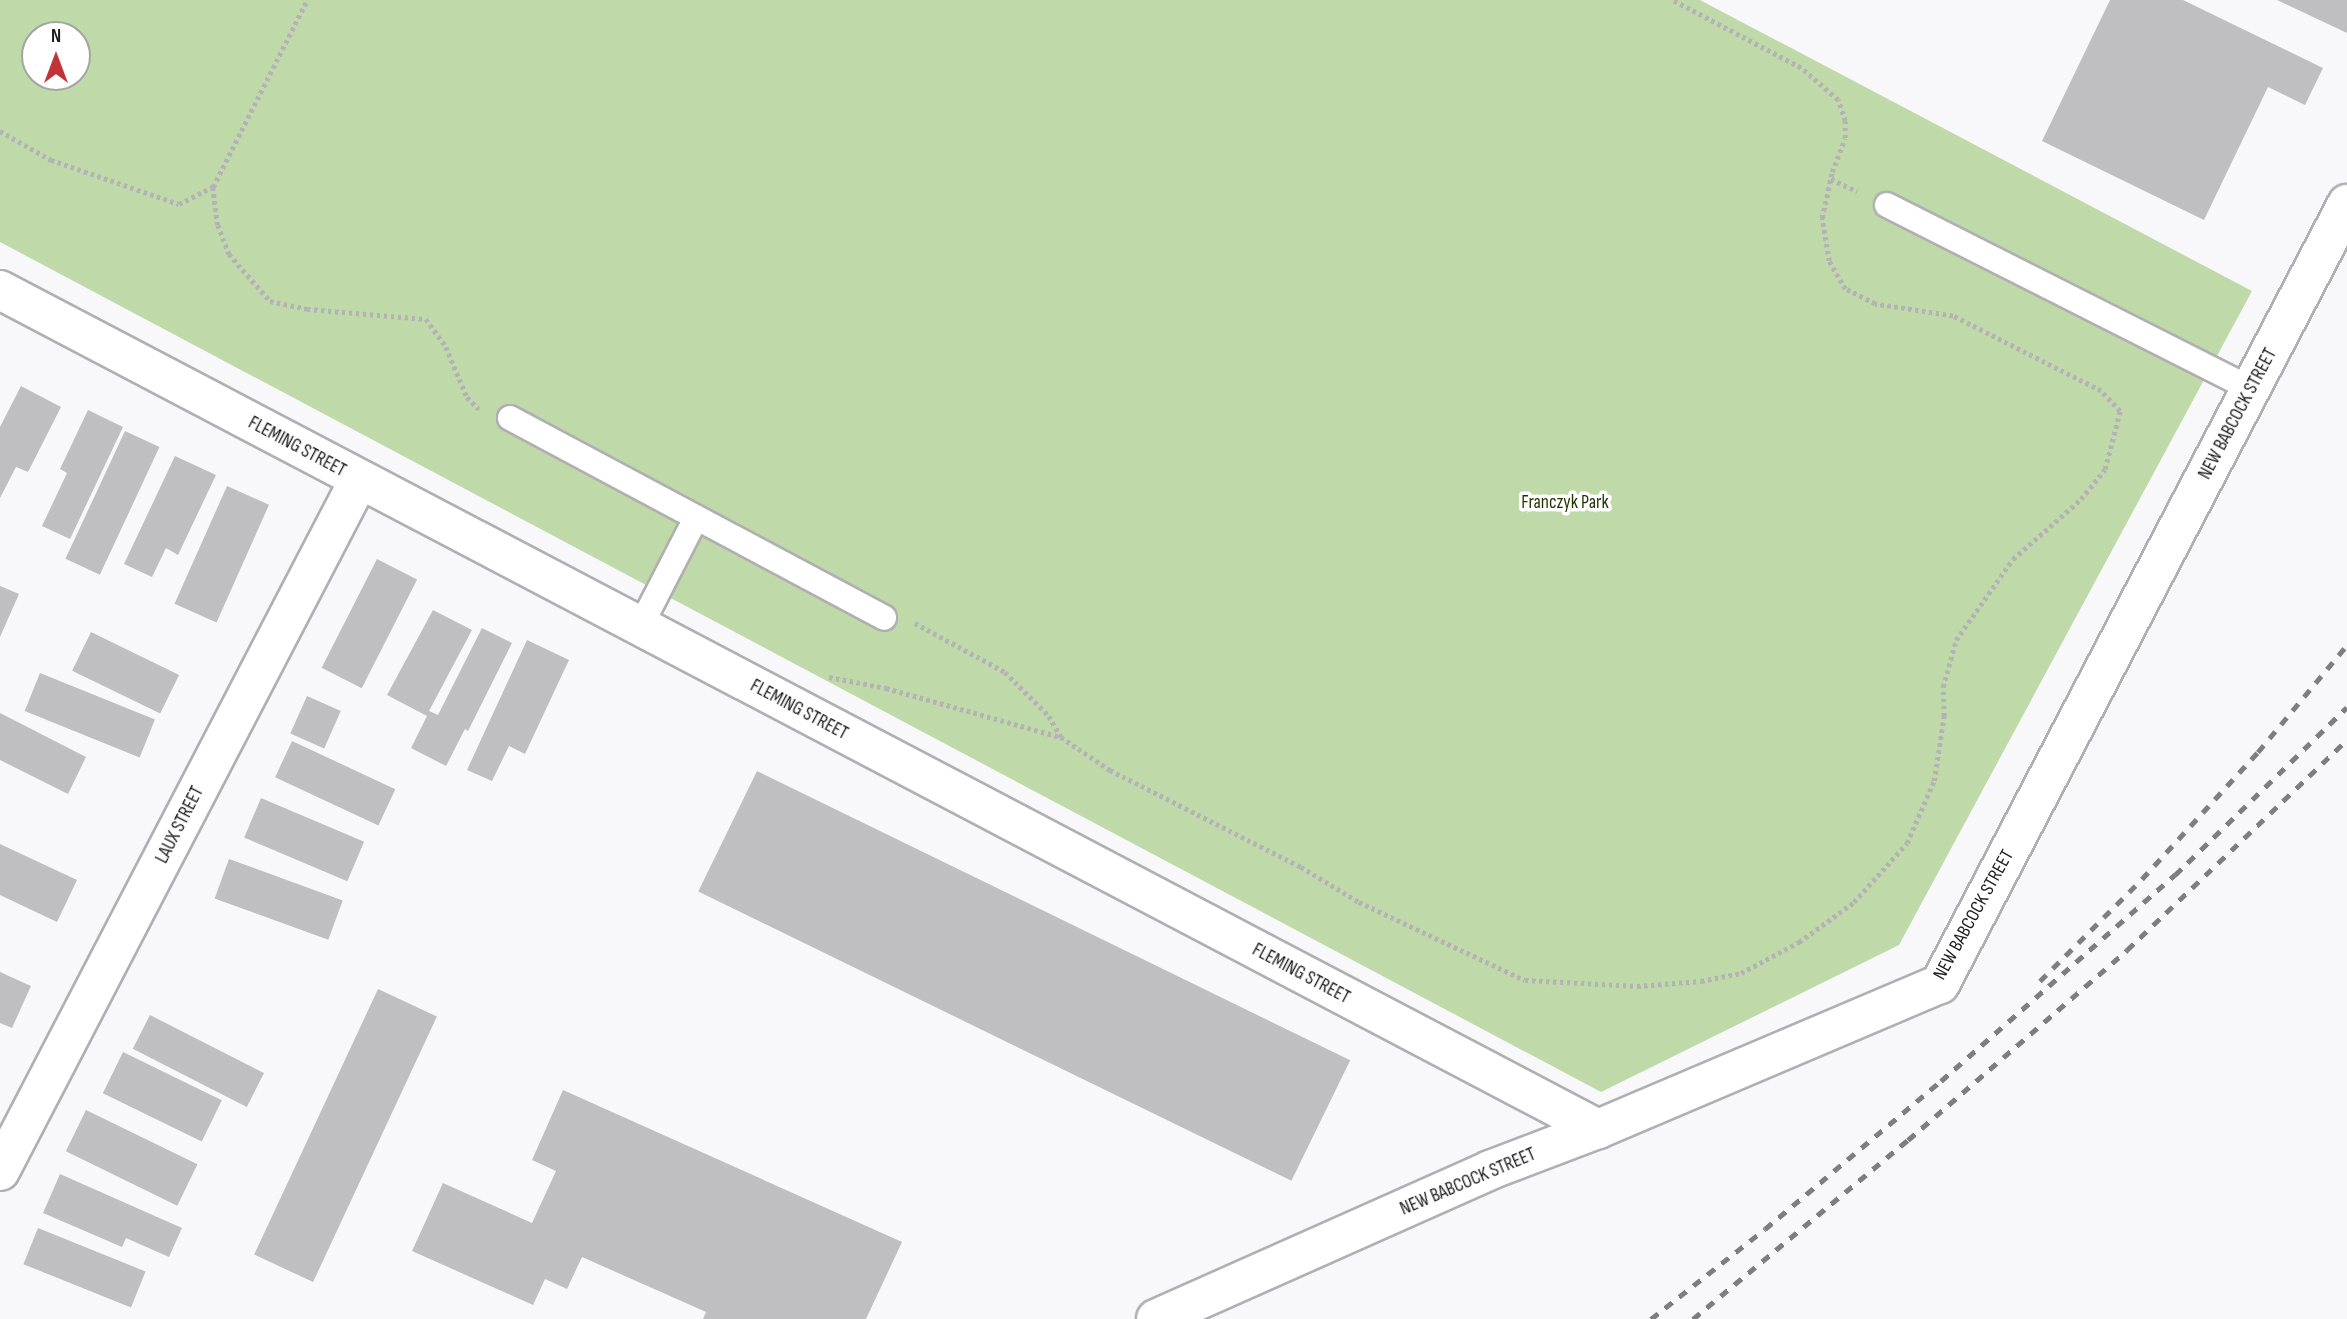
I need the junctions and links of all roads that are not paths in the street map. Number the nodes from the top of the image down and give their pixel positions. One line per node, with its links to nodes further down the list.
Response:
1 (2347, 204): 4 (street, NEW BABCOCK STREET)
2 (1887, 205): 4 (lane)
3 (0, 290): 6 (street, FLEMING STREET)
4 (2251, 389): 10 (street, NEW BABCOCK STREET)
5 (510, 418): 7 (lane)
6 (359, 480): 9 (street, FLEMING STREET); 11 (street, LAUX STREET)
7 (696, 518): 8 (lane); 9 (lane)
8 (884, 618)
9 (639, 627): 10 (street, FLEMING STREET)
10 (1598, 1129): 12 (street, NEW BABCOCK STREET)
11 (0, 1171)
12 (1156, 1319)

